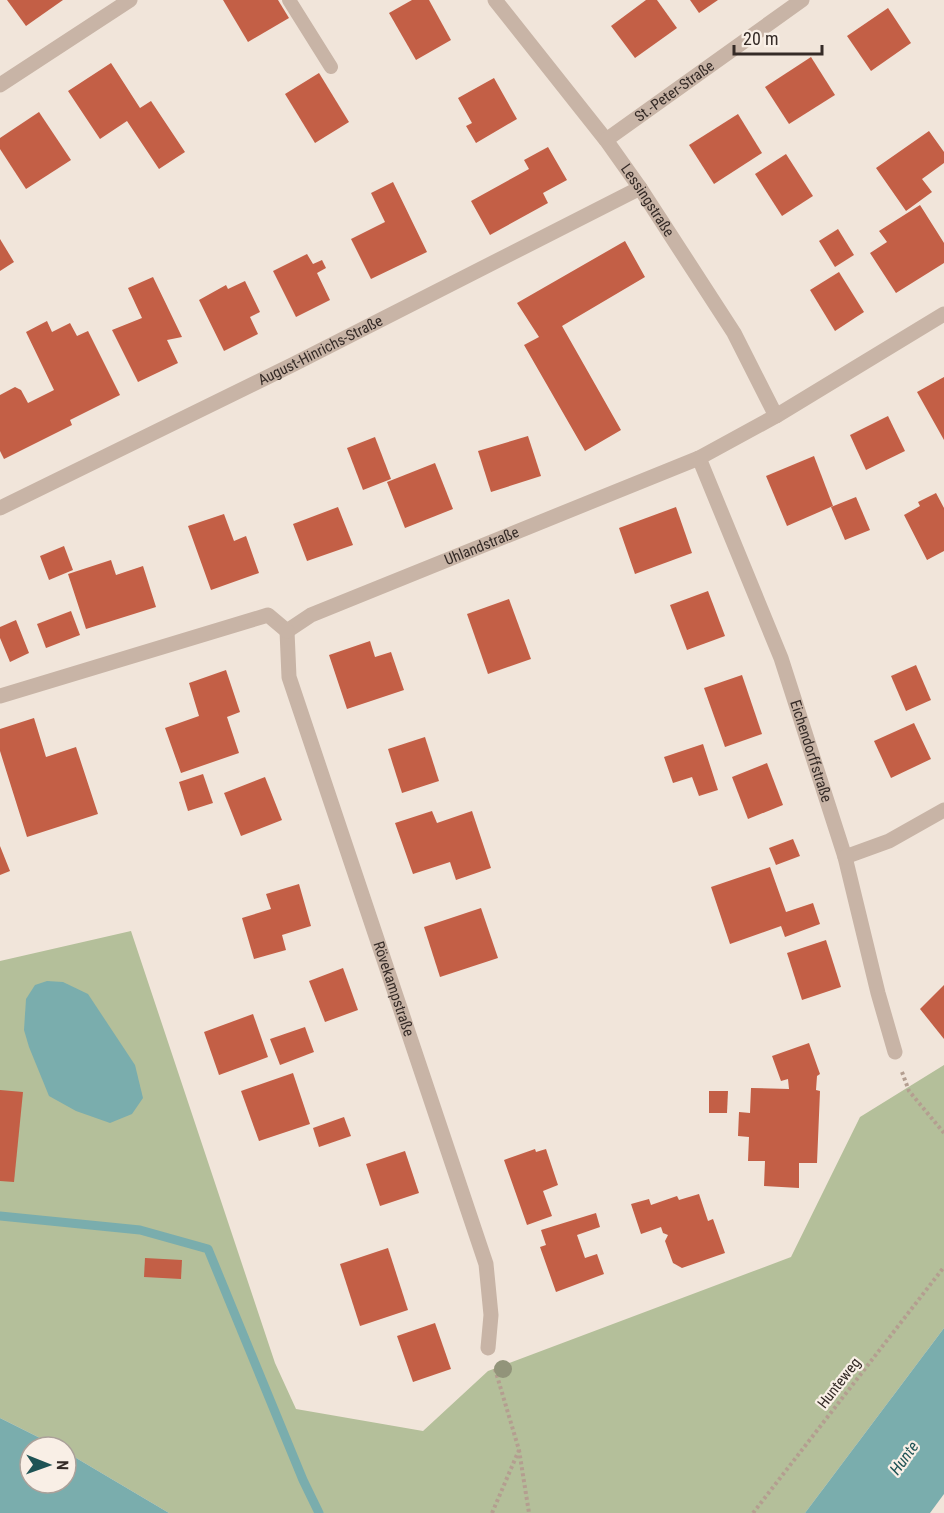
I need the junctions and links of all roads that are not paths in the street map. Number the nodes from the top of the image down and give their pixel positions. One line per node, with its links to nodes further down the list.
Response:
1 (130, 0): 6 (street)
2 (290, 0): 5 (lane)
3 (495, 0): 7 (street, Lessingstraße)
4 (802, 0): 7 (street, St.-Peter-Straße)
5 (331, 68)
6 (0, 85)
7 (606, 140): 8 (street, Lessingstraße)
8 (640, 188): 10 (street, Lessingstraße); 12 (street, August-Hinrichs-Straße)
9 (944, 314): 10 (street, Uhlandstraße)
10 (776, 416): 11 (street, Uhlandstraße)
11 (699, 458): 13 (street, Uhlandstraße); 16 (street, Eichendorffstraße)
12 (0, 508)
13 (287, 631): 14 (street); 18 (street, Rövekampstraße)
14 (0, 696)
15 (944, 810): 16 (street)
16 (845, 857): 17 (street, Eichendorffstraße)
17 (895, 1052)
18 (488, 1348)

